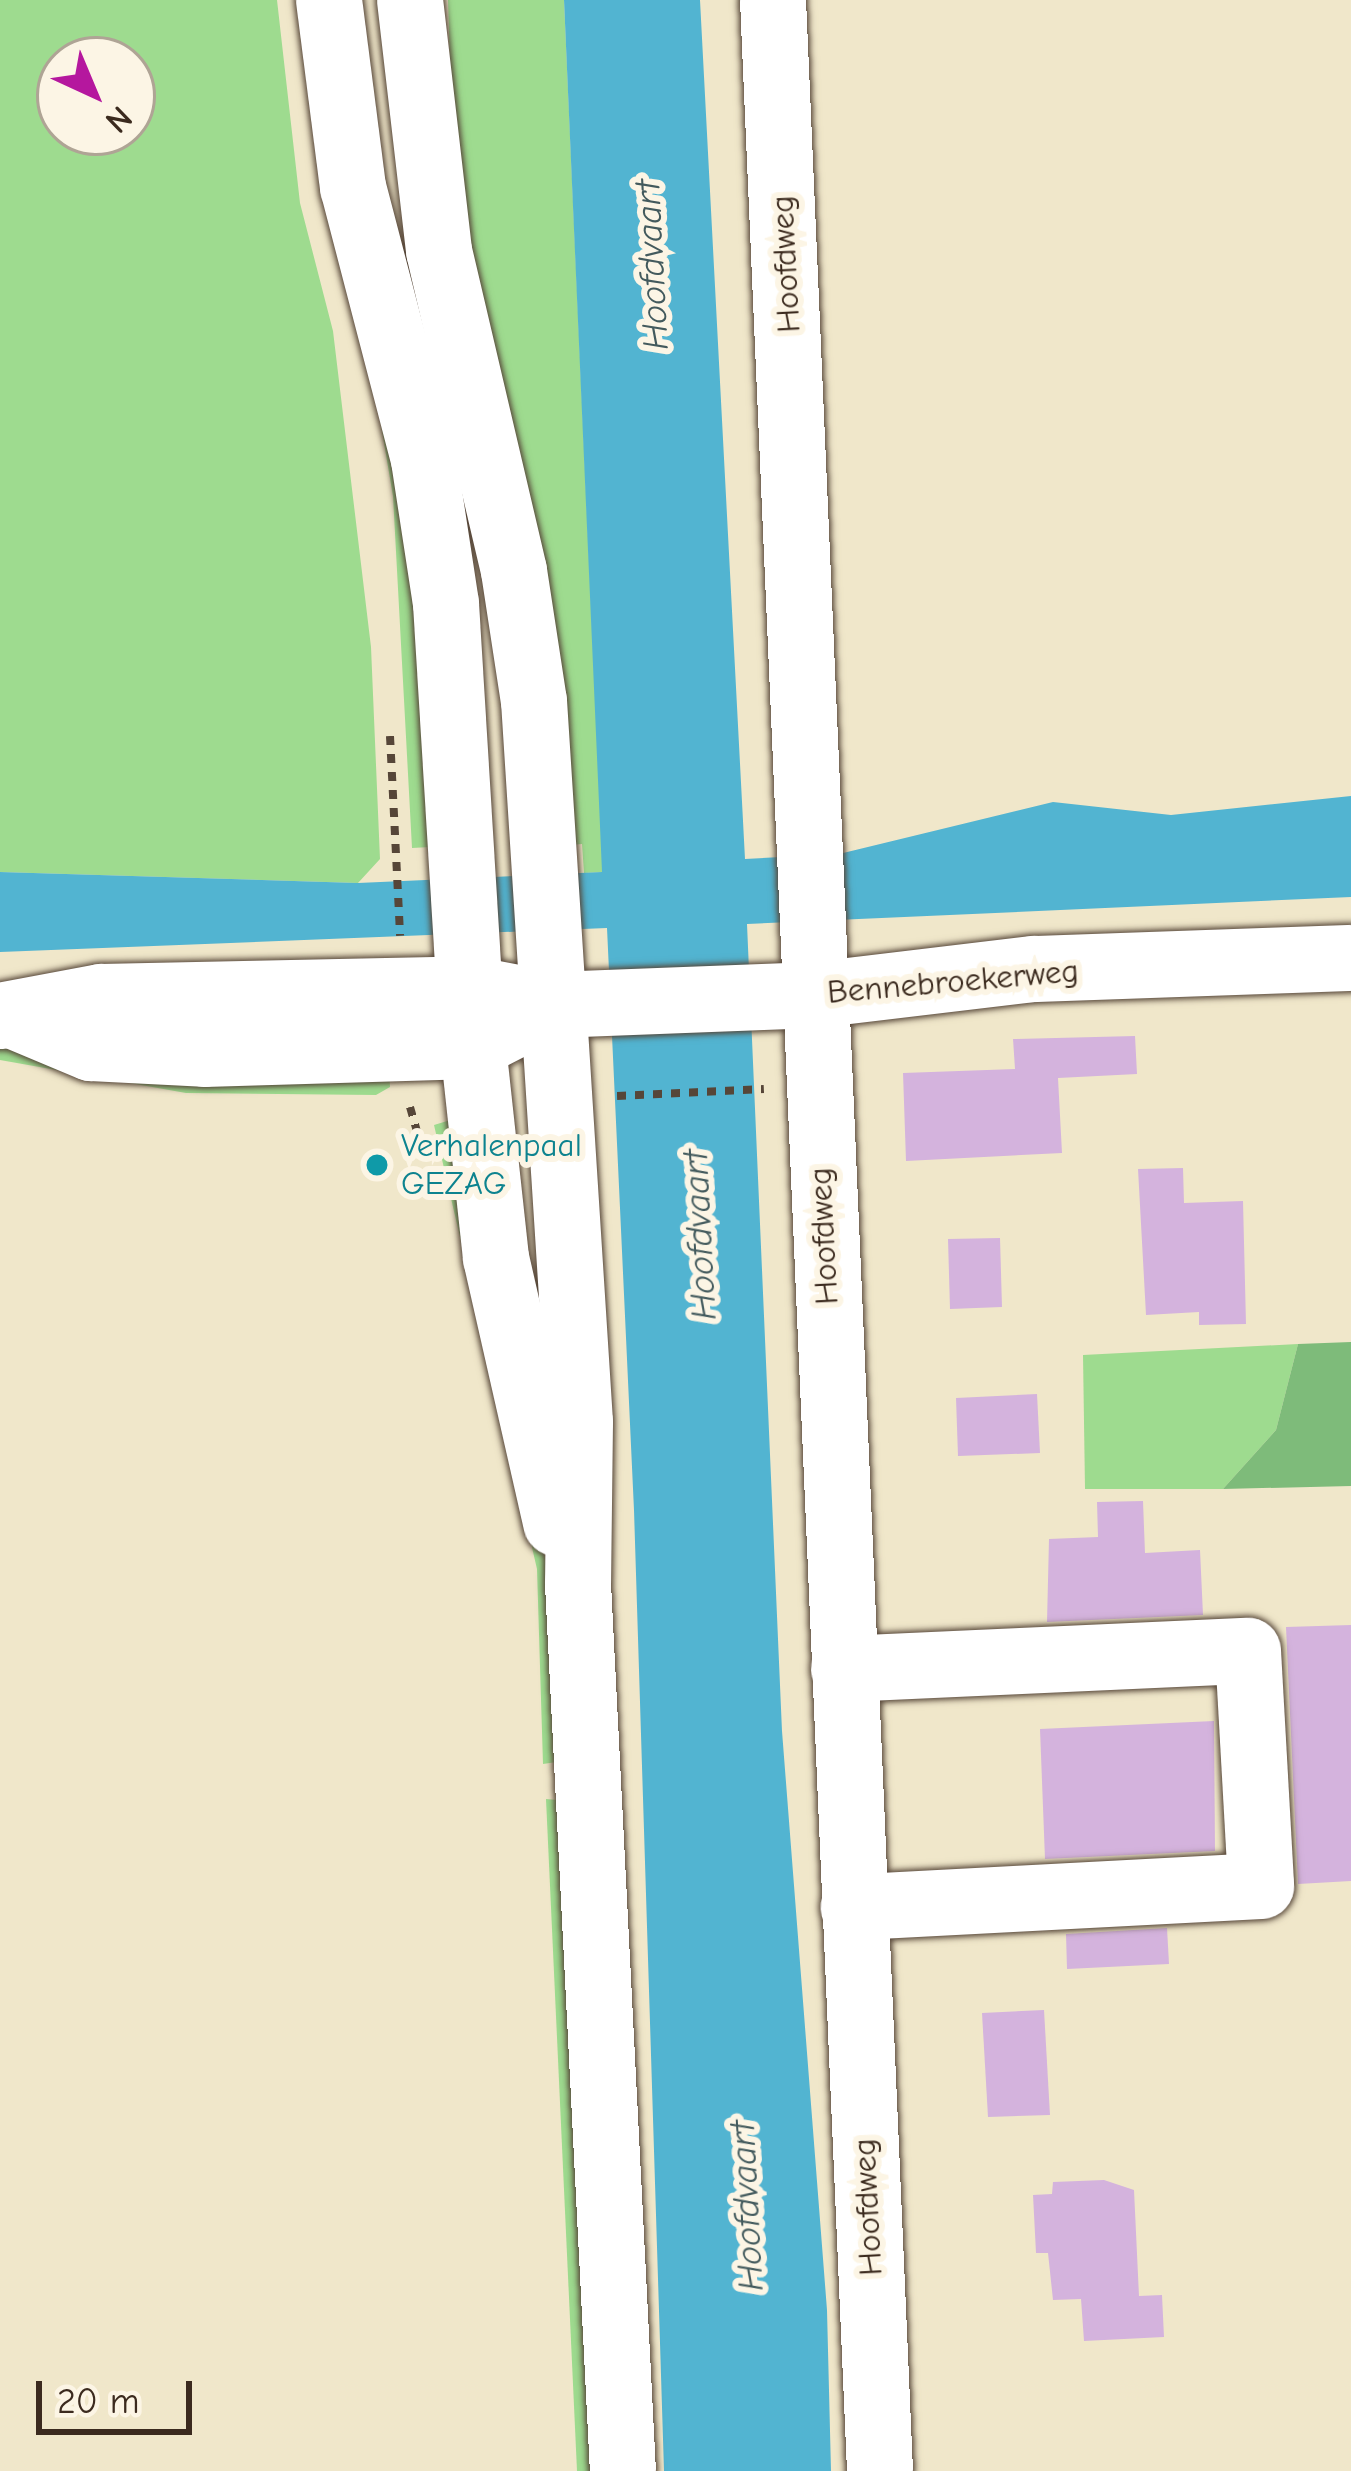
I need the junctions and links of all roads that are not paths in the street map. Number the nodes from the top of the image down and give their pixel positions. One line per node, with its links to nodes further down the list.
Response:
1 (329, 0): 6 (street)
2 (410, 0): 5 (street)
3 (772, 0): 7 (street, Hoofdweg)
4 (1351, 958): 7 (street, Bennebroekerweg)
5 (562, 984): 6 (street, Bennebroekerweg); 7 (street, Bennebroekerweg); 9 (street)
6 (470, 994): 8 (street, Bennebroekerweg); 9 (street)
7 (798, 995): 10 (street, Hoofdweg)
8 (6, 1016)
9 (578, 1584): 12 (street)
10 (844, 1669): 11 (street, Hoofdweg); 11 (street)
11 (854, 1907): 13 (street, Hoofdweg)
12 (623, 2471)
13 (880, 2471)

